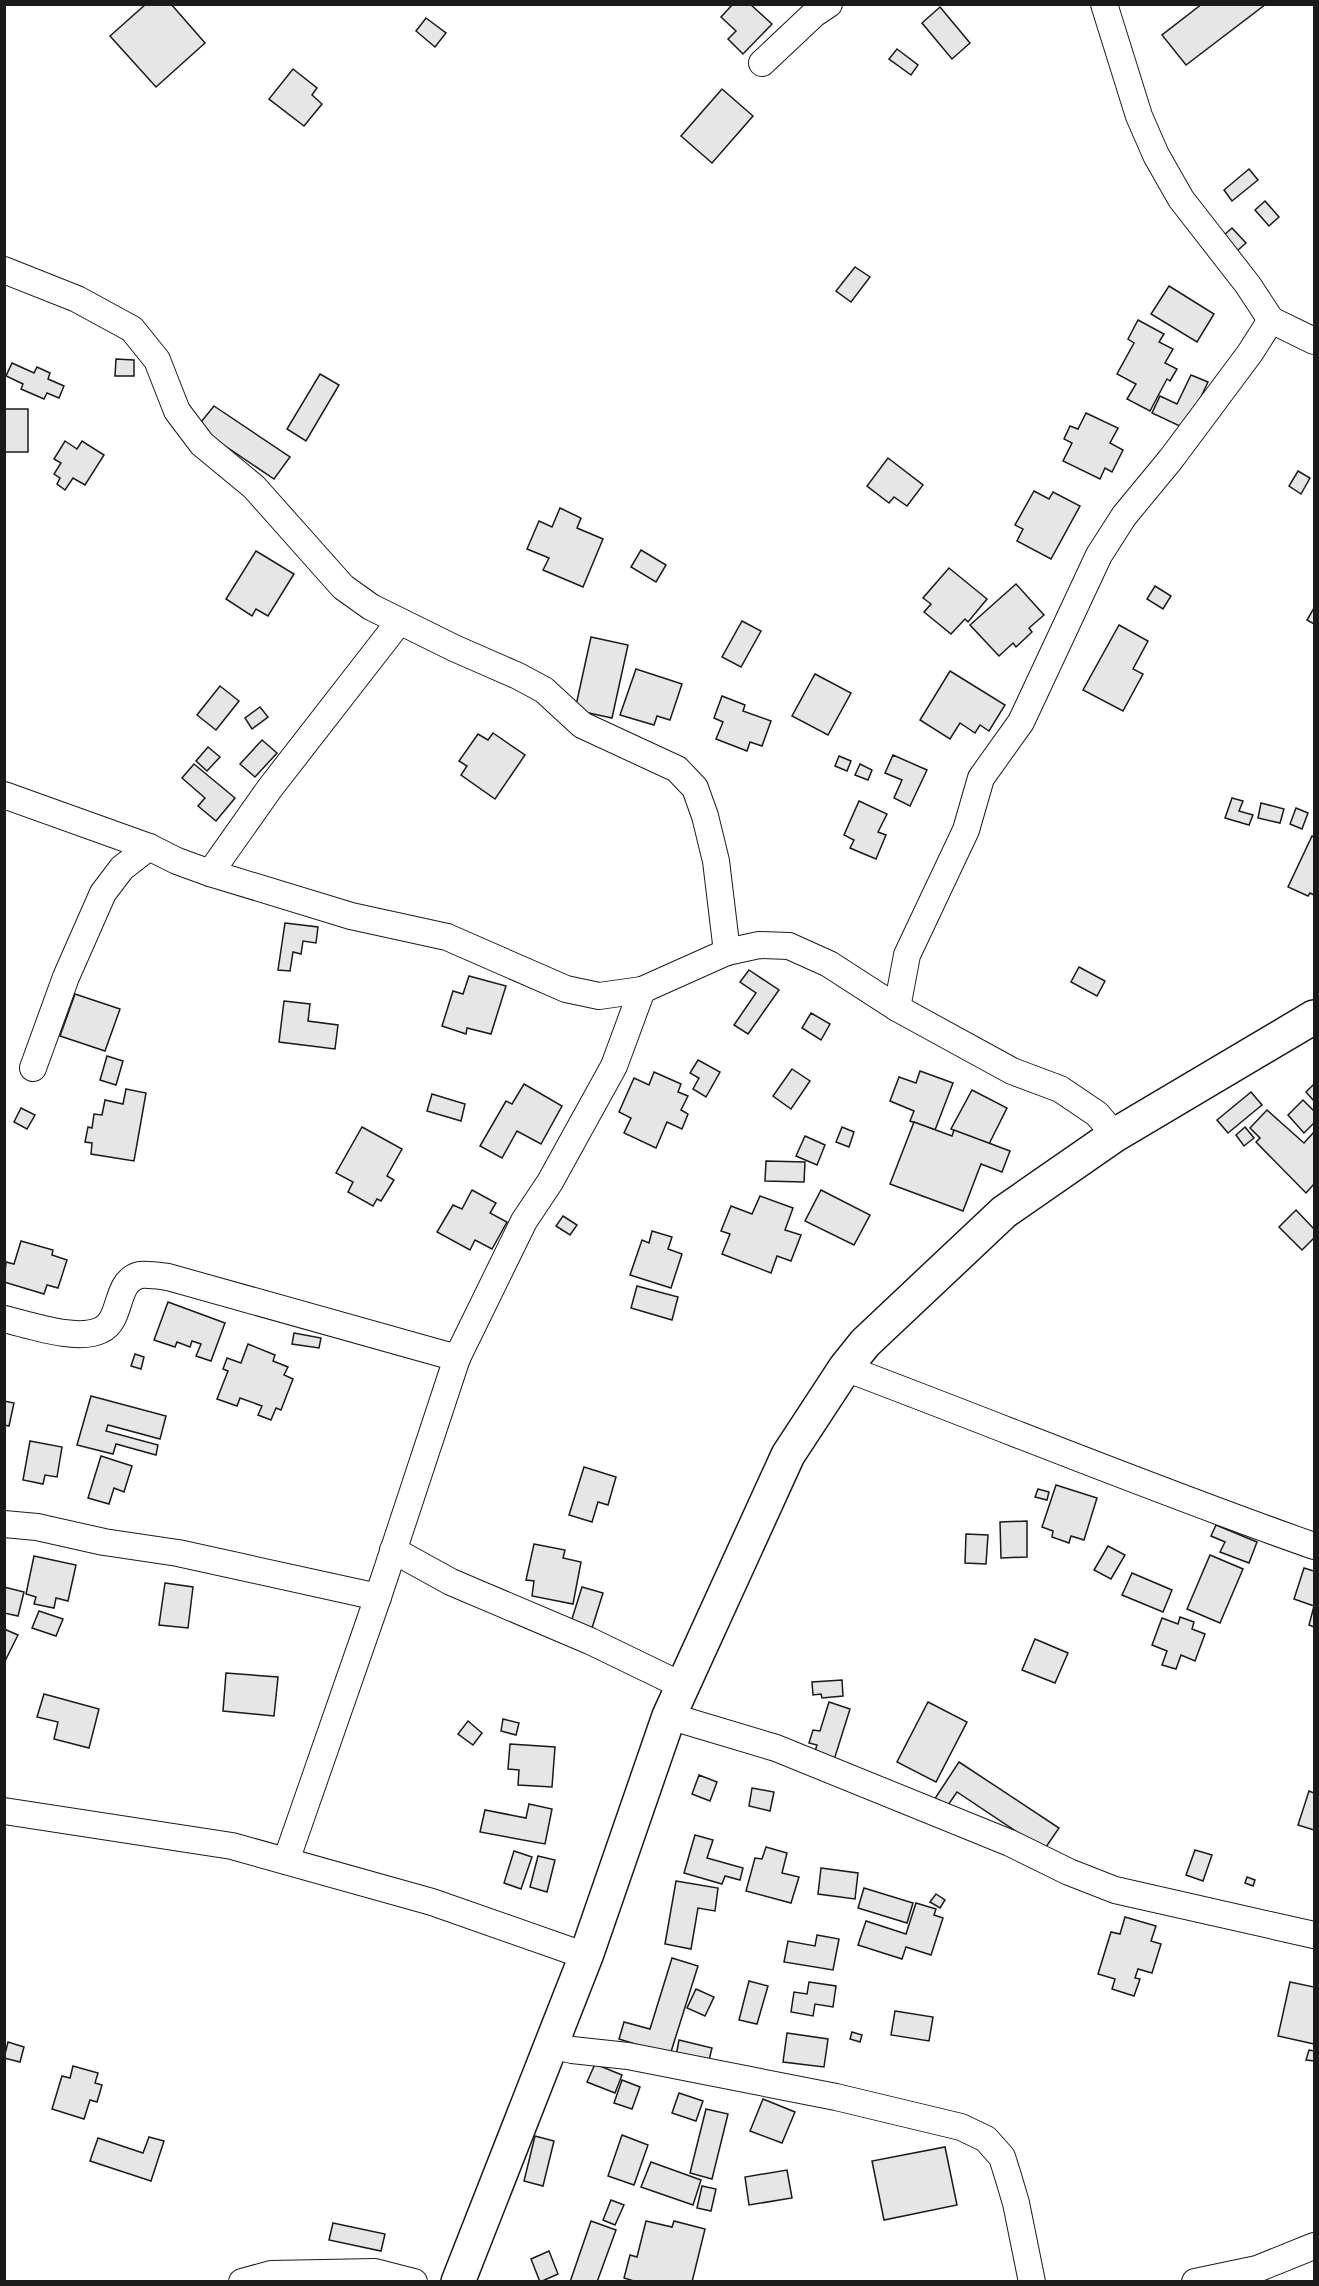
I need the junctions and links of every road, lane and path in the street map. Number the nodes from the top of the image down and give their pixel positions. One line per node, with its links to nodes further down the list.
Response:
1 (829, 4): 3 (street)
2 (1104, 4): 5 (street)
3 (762, 63)
4 (4, 270): 7 (street)
5 (1271, 320): 6 (street); 13 (street)
6 (1314, 341)
7 (399, 622): 10 (street); 11 (street)
8 (4, 795): 9 (street)
9 (149, 847): 10 (street); 15 (street)
10 (210, 873): 12 (street)
11 (727, 952): 12 (street); 13 (street)
12 (642, 990): 18 (street)
13 (897, 1008): 16 (street)
14 (1314, 1017): 16 (street)
15 (33, 1068)
16 (1115, 1135): 19 (street)
17 (4, 1319): 18 (street)
18 (457, 1358): 22 (street)
19 (845, 1368): 21 (street); 24 (street)
20 (4, 1524): 23 (street)
21 (1314, 1546)
22 (393, 1551): 23 (street); 24 (street)
23 (378, 1597): 27 (street)
24 (683, 1686): 25 (street)
25 (669, 1716): 28 (street); 29 (street)
26 (4, 1811): 27 (street)
27 (286, 1861): 29 (street)
28 (1314, 1935)
29 (586, 1956): 30 (street)
30 (551, 2045): 34 (street); 35 (street)
31 (1314, 2246): 36 (street)
32 (242, 2282): 33 (street)
33 (414, 2282)
34 (458, 2282)
35 (1032, 2282)
36 (1195, 2282)

